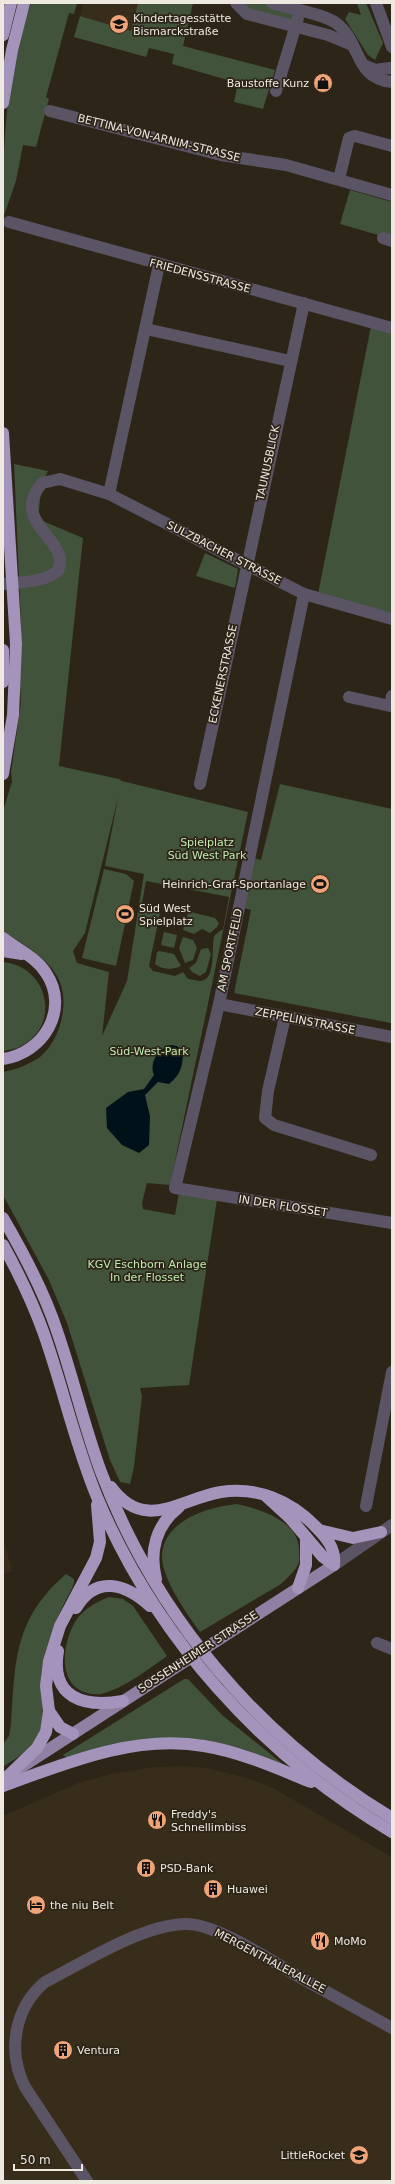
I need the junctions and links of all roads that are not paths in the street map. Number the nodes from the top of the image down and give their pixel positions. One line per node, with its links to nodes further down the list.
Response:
1 (11, 3): 10 (highway)
2 (24, 3): 17 (highway)
3 (236, 3): 8 (street)
4 (272, 3): 6 (street)
5 (376, 3): 7 (street)
6 (300, 11): 8 (street); 11 (street)
7 (384, 20): 9 (street); 12 (street)
8 (296, 26): 11 (street); 16 (street)
9 (392, 31)
10 (3, 35)
11 (352, 45): 13 (street)
12 (392, 46)
13 (364, 65): 14 (street); 15 (street)
14 (391, 68)
15 (392, 82)
16 (276, 91)
17 (3, 103)
18 (50, 111): 20 (street, BETTINA-VON-ARNIM-STRASSE)
19 (392, 146): 20 (street)
20 (339, 180): 21 (street, BETTINA-VON-ARNIM-STRASSE)
21 (392, 195)
22 (9, 222): 23 (street, FRIEDENSSTRASSE)
23 (159, 265): 24 (street, FRIEDENSSTRASSE); 26 (street)
24 (304, 303): 25 (street, FRIEDENSSTRASSE); 27 (street, TAUNUSBLICK)
25 (392, 328)
26 (146, 329): 27 (street); 29 (street)
27 (290, 361): 30 (street, TAUNUSBLICK)
28 (3, 433): 38 (highway)
29 (109, 494): 30 (street, SULZBACHER STRASSE); 31 (street, SULZBACHER STRASSE)
30 (246, 564): 32 (street, SULZBACHER STRASSE); 39 (street, ECKENERSTRASSE)
31 (3, 584)
32 (304, 594): 33 (street, SULZBACHER STRASSE); 43 (street, AM SPORTFELD)
33 (392, 619)
34 (3, 650): 35 (highway)
35 (3, 682)
36 (392, 696): 37 (street)
37 (349, 697)
38 (3, 774)
39 (200, 784)
40 (3, 938): 42 (highway)
41 (3, 951): 42 (highway)
42 (29, 956): 46 (highway)
43 (219, 1004): 44 (street, ZEPPELINSTRASSE); 48 (street, AM SPORTFELD)
44 (286, 1017): 45 (street, ZEPPELINSTRASSE); 47 (street)
45 (392, 1037)
46 (3, 1059)
47 (371, 1155)
48 (175, 1188): 50 (street, IN DER FLOSSET)
49 (3, 1218): 53 (highway)
50 (392, 1223)
51 (3, 1245): 54 (highway)
52 (392, 1372): 57 (street)
53 (101, 1470): 56 (highway); 64 (highway)
54 (96, 1496): 65 (highway); 69 (highway)
55 (266, 1496): 56 (highway); 59 (highway); 61 (highway)
56 (182, 1505): 64 (highway)
57 (366, 1506)
58 (392, 1525): 60 (street, SOSSENHEIMER STRASSE)
59 (319, 1530): 60 (highway); 62 (highway)
60 (381, 1532): 62 (street, SOSSENHEIMER STRASSE)
61 (306, 1537): 62 (highway); 63 (highway)
62 (334, 1565): 63 (main road, SOSSENHEIMER STRASSE)
63 (298, 1588): 68 (main road, SOSSENHEIMER STRASSE)
64 (160, 1592): 74 (highway)
65 (161, 1616): 68 (highway); 73 (highway)
66 (377, 1643): 67 (street)
67 (392, 1649)
68 (123, 1701): 70 (main road, SOSSENHEIMER STRASSE)
69 (50, 1711): 70 (highway); 71 (highway)
70 (73, 1734): 71 (main road, SOSSENHEIMER STRASSE)
71 (6, 1777)
72 (3, 1786): 73 (highway)
73 (324, 1788): 75 (highway)
74 (392, 1818)
75 (392, 1832)
76 (392, 2028): 77 (street, MERGENTHALERALLEE)
77 (87, 2181)

